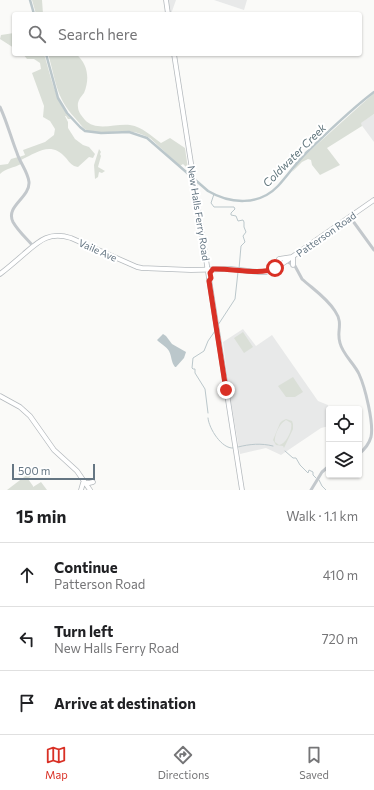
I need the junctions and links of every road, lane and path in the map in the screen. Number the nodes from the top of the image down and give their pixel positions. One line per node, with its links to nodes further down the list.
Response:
1 (166, 0): 2 (main road)
2 (168, 12)
3 (174, 56): 11 (main road, New Halls Ferry Road)
4 (0, 107): 7 (street)
5 (374, 200): 6 (main road, Patterson Road)
6 (350, 217): 8 (street); 9 (main road, Patterson Road)
7 (33, 246): 16 (main road, Vaile Ave); 17 (main road, Vaile Ave)
8 (374, 250)
9 (293, 257): 10 (main road, Patterson Road); 12 (main road); 13 (main road)
10 (286, 261): 12 (main road, Patterson Road); 13 (street)
11 (206, 262): 14 (main road, New Halls Ferry Road); 15 (main road); 16 (main road)
12 (281, 265): 15 (main road, Patterson Road)
13 (292, 265): 20 (street)
14 (207, 269): 15 (main road, Patterson Road); 16 (main road, Vaile Ave); 18 (main road, New Halls Ferry Road)
15 (213, 269): 18 (main road)
16 (200, 270): 18 (main road)
17 (0, 274)
18 (209, 281): 26 (main road, New Halls Ferry Road)
19 (0, 398): 22 (main road)
20 (362, 451)
21 (326, 469): 23 (street)
22 (84, 483): 24 (main road); 25 (main road); 25 (main road)
23 (311, 489)
24 (82, 490)
25 (89, 490)
26 (242, 490)

